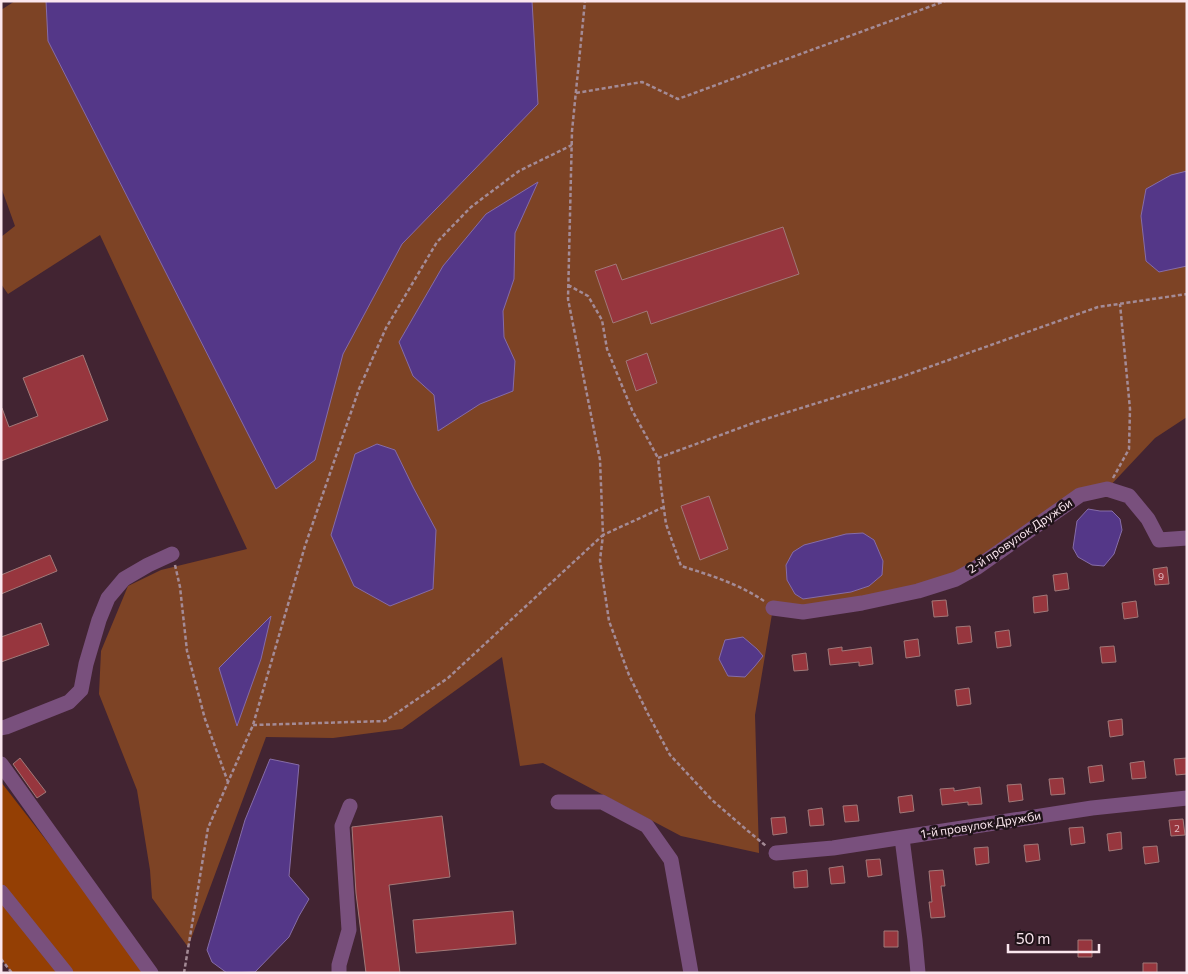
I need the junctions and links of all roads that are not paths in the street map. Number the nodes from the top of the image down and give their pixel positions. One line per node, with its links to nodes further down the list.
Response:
1 (1187, 538): 3 (street, 2-й провулок Дружби)
2 (172, 554): 4 (street)
3 (774, 608)
4 (1, 728)
5 (1, 764): 13 (street)
6 (1187, 798): 9 (street, 1-й провулок Дружби)
7 (558, 802): 15 (street)
8 (350, 806): 14 (street)
9 (902, 838): 10 (street, 1-й провулок Дружби); 16 (street)
10 (776, 853)
11 (1, 892): 12 (street)
12 (66, 973)
13 (151, 973)
14 (339, 973)
15 (691, 973)
16 (918, 973)

